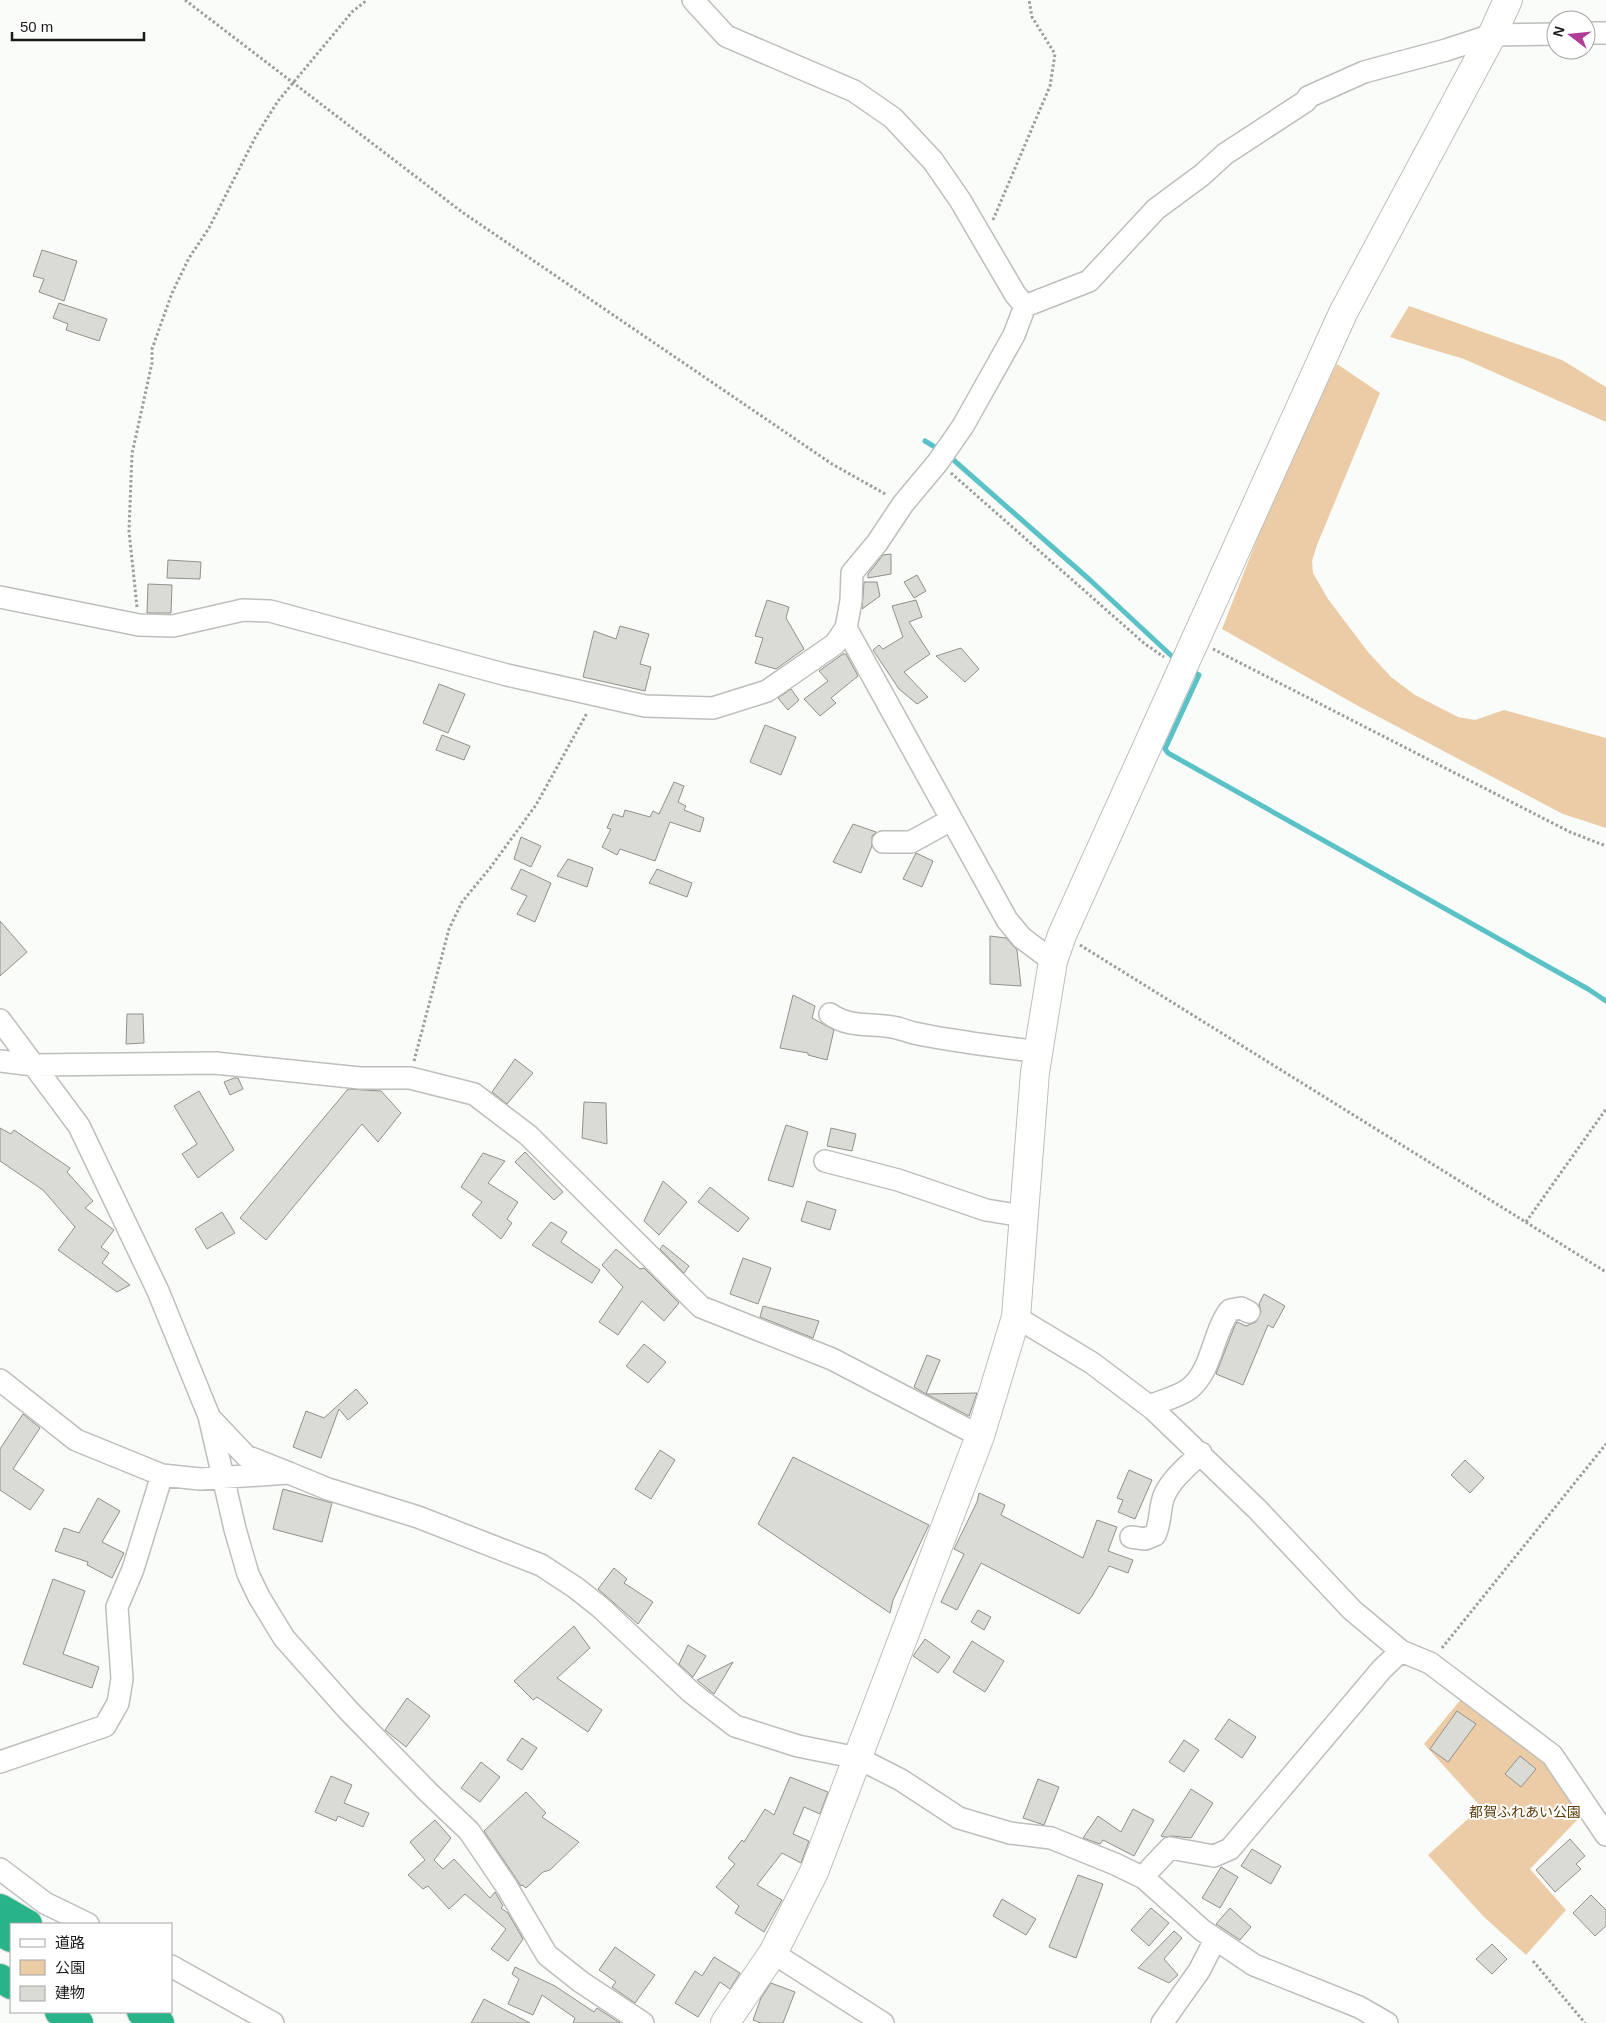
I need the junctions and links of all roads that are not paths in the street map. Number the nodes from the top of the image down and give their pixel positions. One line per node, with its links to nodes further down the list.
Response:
1 (693, 0): 5 (street)
2 (1508, 0): 4 (street)
3 (1546, 34): 4 (street)
4 (1492, 35): 5 (street); 10 (street)
5 (1026, 306): 7 (street)
6 (0, 596): 7 (street)
7 (846, 628): 8 (street)
8 (951, 820): 9 (street); 10 (street)
9 (883, 842)
10 (1053, 961): 13 (street)
11 (830, 1014): 13 (street)
12 (0, 1020): 15 (street)
13 (1038, 1052): 17 (street)
14 (0, 1061): 15 (street)
15 (32, 1065): 22 (street); 23 (street)
16 (826, 1161): 17 (street)
17 (1024, 1216): 19 (street)
18 (1249, 1312): 21 (street)
19 (1016, 1317): 21 (street); 23 (street)
20 (0, 1380): 26 (street)
21 (1149, 1406): 24 (street)
22 (209, 1416): 25 (street); 27 (street)
23 (980, 1436): 30 (street)
24 (1201, 1453): 28 (street); 29 (street)
25 (289, 1473): 27 (street); 30 (street)
26 (162, 1475): 27 (street); 31 (street)
27 (224, 1479): 48 (street)
28 (1131, 1537)
29 (1401, 1651): 32 (street); 34 (street)
30 (858, 1758): 34 (street); 39 (street)
31 (0, 1762)
32 (1605, 1831)
33 (0, 1869): 37 (street)
34 (1144, 1878): 38 (street)
35 (0, 1908): 36 (highway)
36 (26, 1923)
37 (86, 1923)
38 (1214, 1940): 51 (street); 52 (street)
39 (773, 1952): 49 (street); 50 (street)
40 (172, 1967): 47 (street)
41 (61, 2013): 44 (highway)
42 (143, 2013): 45 (highway)
43 (170, 2013): 46 (highway)
44 (79, 2023)
45 (160, 2023)
46 (181, 2023)
47 (274, 2023)
48 (643, 2023)
49 (725, 2023)
50 (883, 2023)
51 (1162, 2023)
52 (1387, 2023)

